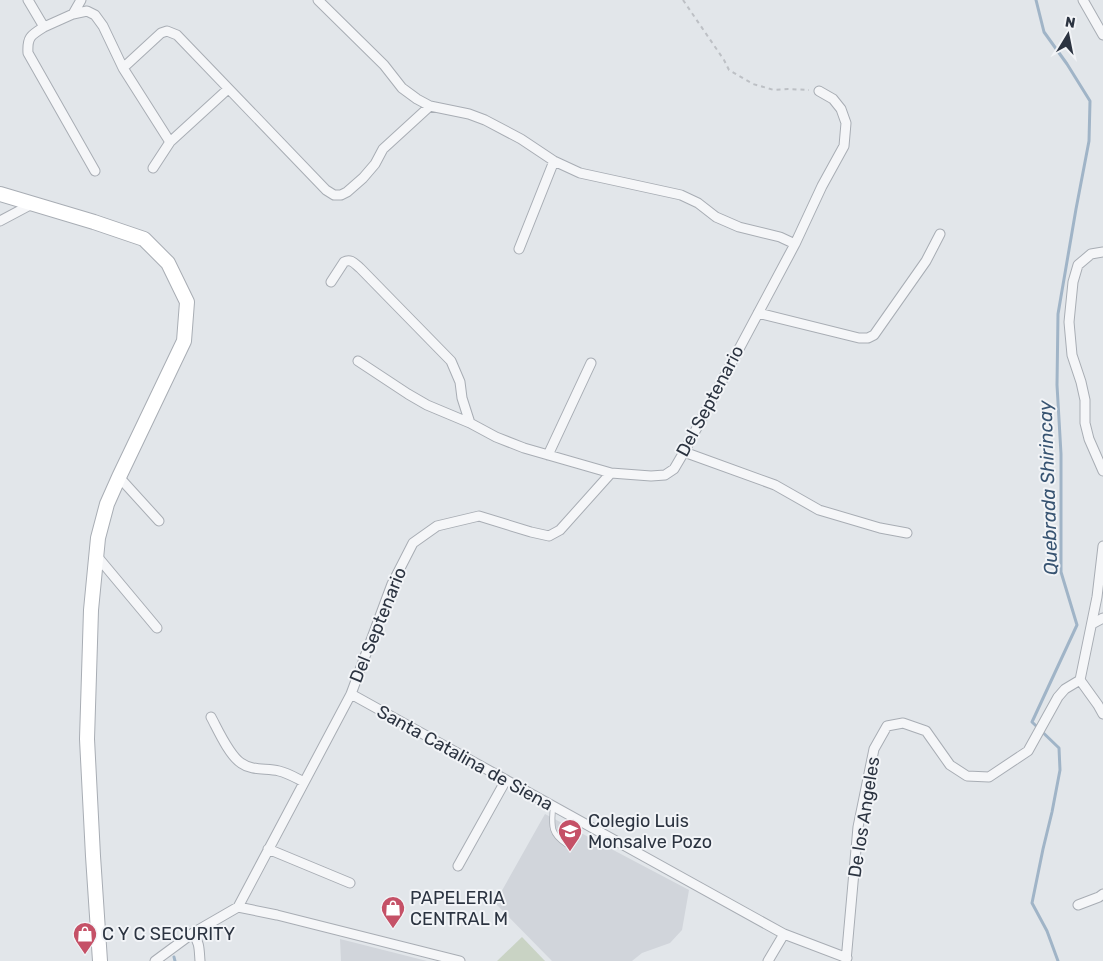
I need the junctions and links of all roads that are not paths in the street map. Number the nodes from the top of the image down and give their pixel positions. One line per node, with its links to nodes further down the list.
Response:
1 (28, 0): 6 (street)
2 (81, 0): 5 (street)
3 (318, 0): 11 (street)
4 (1083, 0): 7 (street)
5 (74, 14): 6 (street); 8 (street)
6 (44, 27): 15 (street)
7 (1103, 35)
8 (123, 68): 9 (street); 12 (street)
9 (228, 89): 11 (street); 12 (street)
10 (819, 91): 20 (street, Del Septenario)
11 (430, 106): 13 (street)
12 (170, 142): 14 (street)
13 (554, 161): 20 (street); 21 (street)
14 (153, 168)
15 (95, 171)
16 (0, 194): 17 (street)
17 (32, 204): 18 (street); 32 (street)
18 (0, 221)
19 (940, 234): 24 (street)
20 (795, 244): 24 (street, Del Septenario)
21 (519, 249)
22 (1103, 252): 30 (street)
23 (331, 282): 27 (street)
24 (758, 313): 28 (street, Del Septenario)
25 (358, 361): 27 (street)
26 (591, 363): 29 (street)
27 (470, 422): 29 (street)
28 (684, 452): 31 (street, Del Septenario); 34 (street)
29 (548, 455): 31 (street)
30 (1103, 470)
31 (611, 473): 41 (street, Del Septenario)
32 (119, 477): 33 (street); 36 (street)
33 (159, 521)
34 (907, 533)
35 (1103, 546): 38 (street)
36 (96, 555): 39 (street); 57 (street)
37 (1103, 618): 38 (street)
38 (1092, 624): 40 (street)
39 (157, 628)
40 (1080, 680): 42 (street); 56 (street, De los Angeles)
41 (351, 694): 44 (street, Santa Catalina de Siena); 45 (street, Del Septenario)
42 (1103, 714)
43 (211, 717): 45 (street)
44 (506, 780): 46 (street, Santa Catalina de Siena); 49 (street)
45 (304, 782): 48 (street, Del Septenario)
46 (553, 806): 47 (lane); 55 (street, Santa Catalina de Siena)
47 (566, 844)
48 (268, 849): 50 (street); 53 (street, Del Septenario)
49 (458, 866)
50 (350, 883)
51 (1103, 894): 52 (street)
52 (1078, 906)
53 (238, 907): 54 (street); 60 (street)
54 (193, 933): 58 (street); 59 (street)
55 (784, 934): 56 (street, Santa Catalina de Siena); 61 (street)
56 (846, 960)
57 (100, 961)
58 (155, 961)
59 (200, 961)
60 (460, 961)
61 (768, 961)

